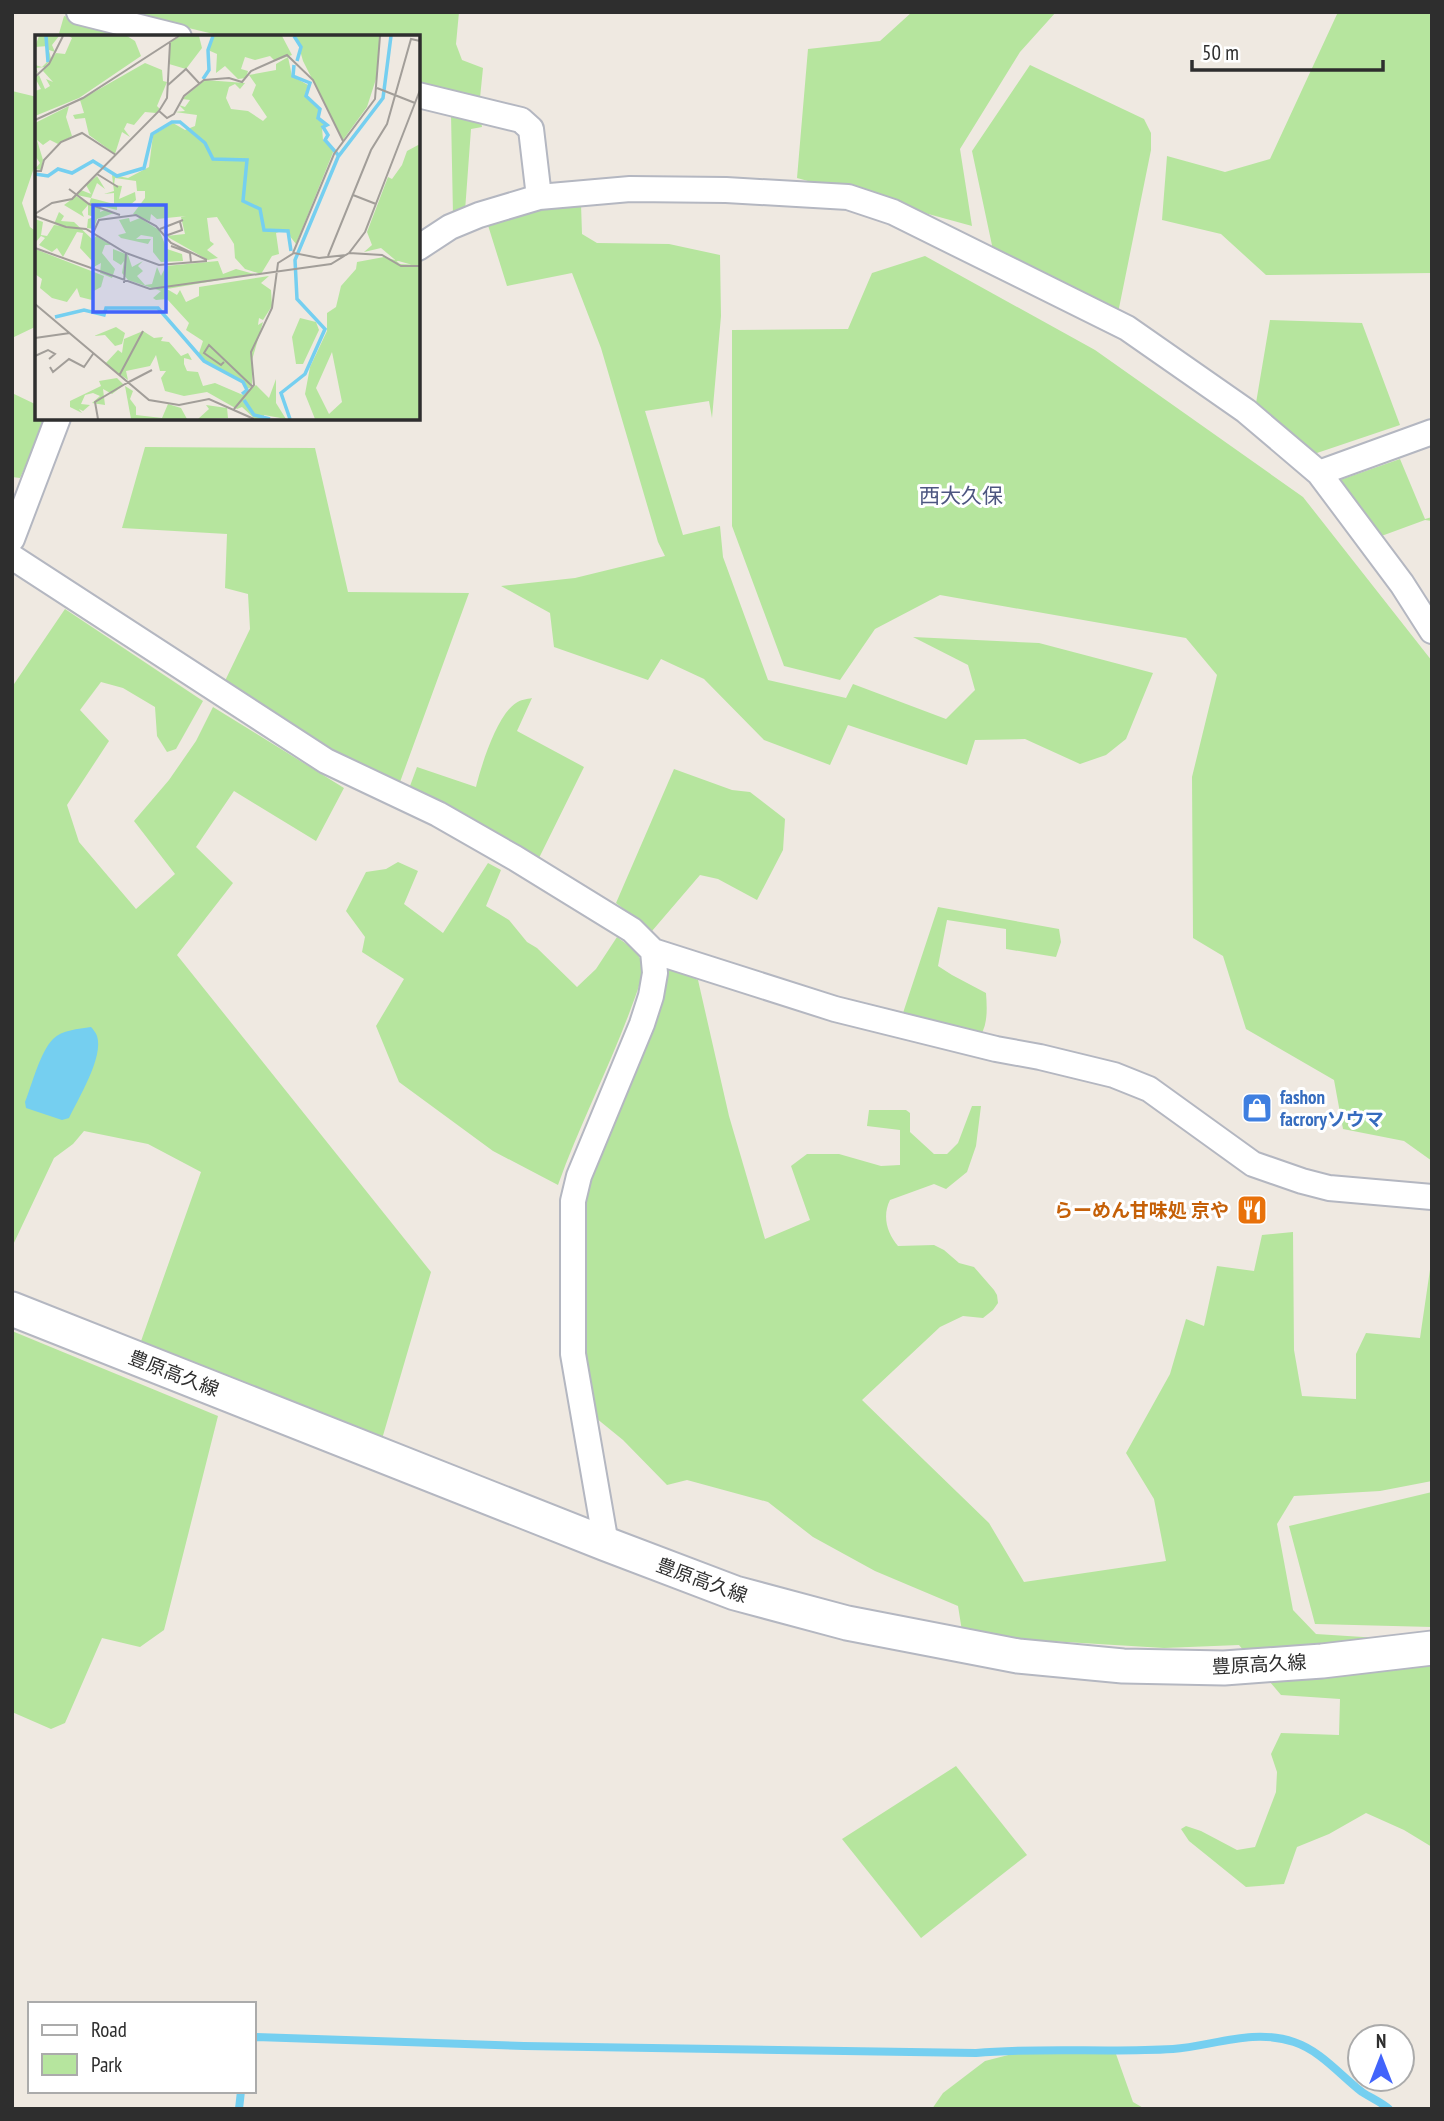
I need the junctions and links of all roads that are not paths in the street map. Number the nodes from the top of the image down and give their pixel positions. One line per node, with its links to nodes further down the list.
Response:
1 (79, 12): 2 (street)
2 (171, 35)
3 (420, 95): 4 (street)
4 (539, 197): 5 (street); 8 (street)
5 (420, 247)
6 (57, 420): 9 (street)
7 (1432, 432): 8 (street)
8 (1319, 473): 11 (street)
9 (12, 539)
10 (12, 557): 12 (street)
11 (1427, 616)
12 (653, 951): 13 (street); 15 (street)
13 (1432, 1197)
14 (12, 1309): 15 (main road, 豊原高久線)
15 (606, 1544): 16 (main road, 豊原高久線)
16 (1432, 1647)

